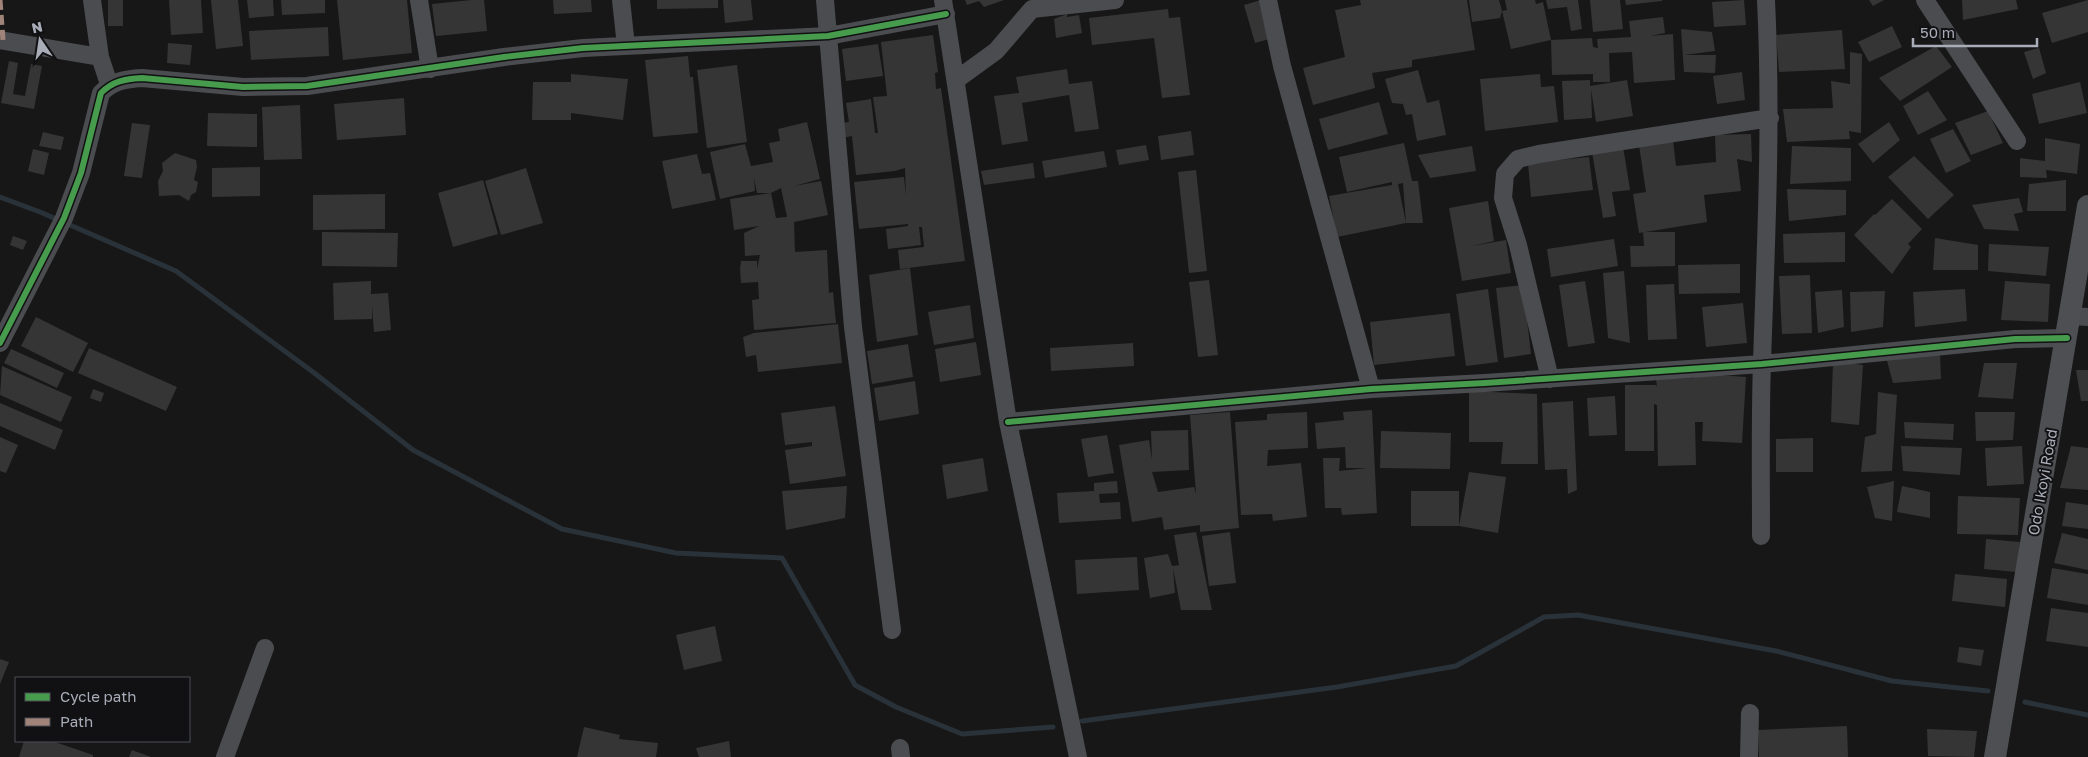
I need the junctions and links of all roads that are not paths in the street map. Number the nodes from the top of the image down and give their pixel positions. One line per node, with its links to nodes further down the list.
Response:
1 (92, 0): 14 (street)
2 (419, 0): 15 (street)
3 (621, 0): 13 (street)
4 (825, 0): 11 (street)
5 (1115, 0): 9 (street)
6 (1268, 0): 25 (street)
7 (1766, 0): 18 (street)
8 (1925, 0): 19 (street)
9 (1035, 4): 16 (street)
10 (944, 7): 11 (street); 16 (street)
11 (828, 36): 13 (street); 28 (street)
12 (0, 40): 14 (street)
13 (626, 46): 15 (street)
14 (100, 57): 17 (street)
15 (430, 69): 17 (street)
16 (956, 80): 26 (street)
17 (109, 84): 22 (street)
18 (1770, 118): 23 (street); 24 (street)
19 (2017, 141)
20 (2088, 206): 21 (main road, Odo Ikoyi Road)
21 (2075, 324): 23 (street); 34 (main road, Odo Ikoyi Road)
22 (0, 343)
23 (1762, 364): 24 (street); 27 (street)
24 (1550, 379): 25 (street)
25 (1371, 389): 26 (street)
26 (1008, 422): 32 (street)
27 (1761, 536)
28 (892, 630)
29 (265, 648): 31 (street)
30 (1750, 713): 33 (street)
31 (225, 757)
32 (1078, 757)
33 (1749, 757)
34 (1994, 757)

